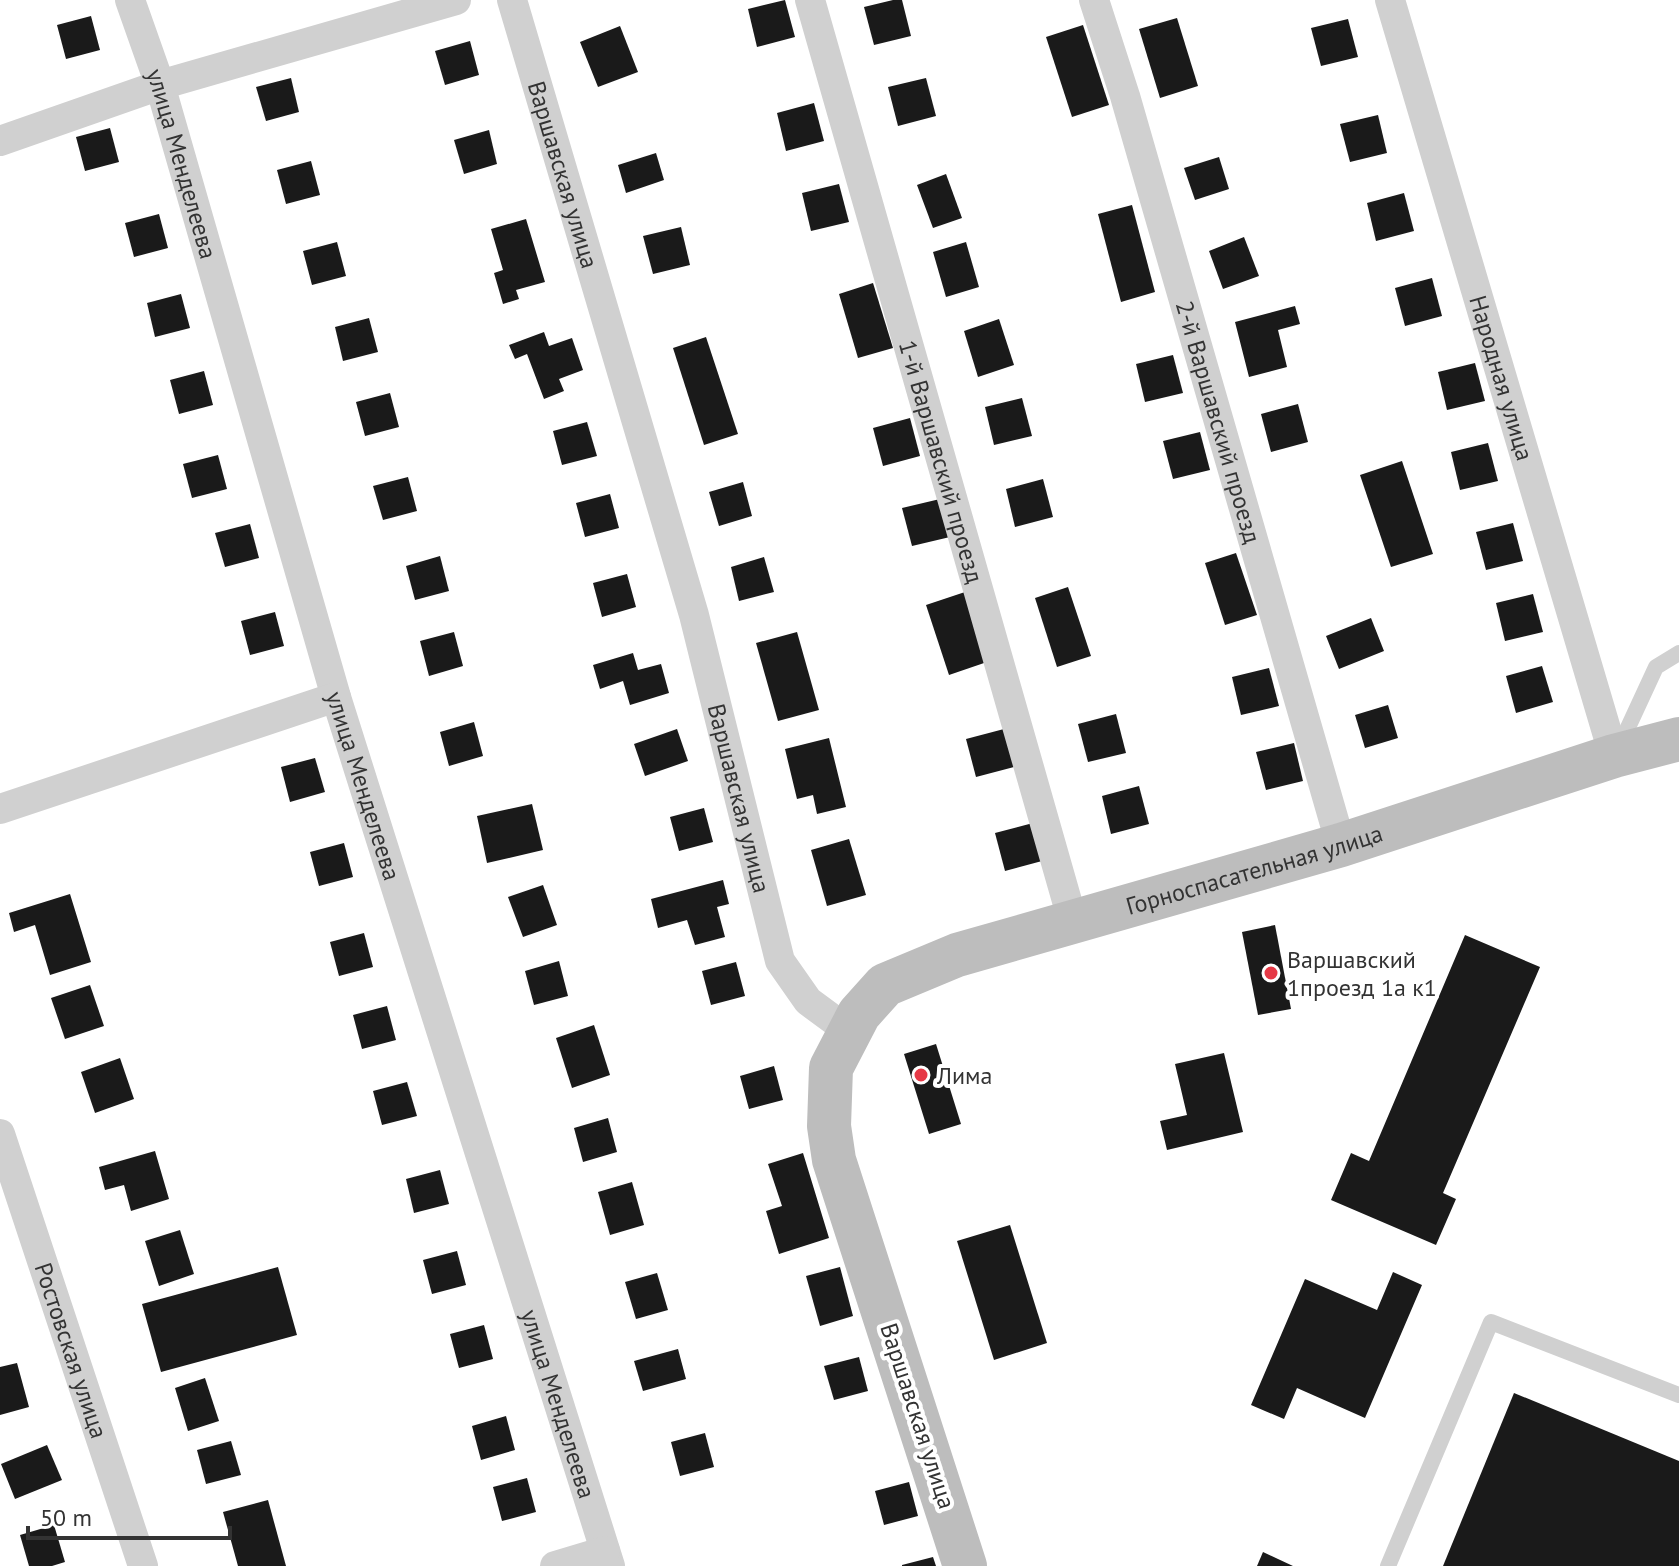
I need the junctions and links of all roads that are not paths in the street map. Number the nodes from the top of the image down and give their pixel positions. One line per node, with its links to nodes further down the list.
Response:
1 (130, 0): 7 (street, улица Менделеева)
2 (456, 0): 7 (street)
3 (512, 0): 16 (street, Варшавская улица)
4 (810, 0): 15 (street, 1-й Варшавский проезд)
5 (1094, 0): 14 (street, 2-й Варшавский проезд)
6 (1390, 0): 12 (street, Народная улица)
7 (160, 85): 8 (street); 10 (street, улица Менделеева)
8 (0, 141)
9 (1679, 653): 12 (lane)
10 (336, 697): 13 (street); 19 (street, улица Менделеева)
11 (1679, 739): 12 (main road, Горноспасательная улица)
12 (1614, 756): 14 (main road, Горноспасательная улица)
13 (0, 809)
14 (1341, 845): 15 (main road, Горноспасательная улица)
15 (1073, 922): 16 (main road, Горноспасательная улица)
16 (850, 1032): 22 (main road, Варшавская улица)
17 (0, 1134): 20 (street, Ростовская улица)
18 (1679, 1395): 23 (lane)
19 (608, 1558): 21 (street)
20 (143, 1566)
21 (555, 1566)
22 (965, 1566)
23 (1388, 1566)

